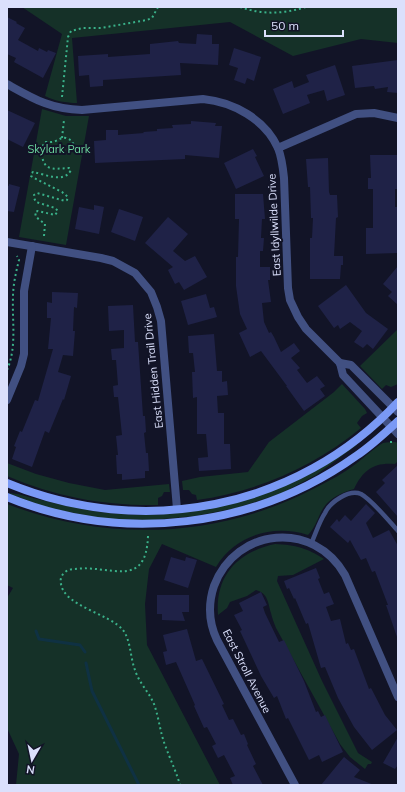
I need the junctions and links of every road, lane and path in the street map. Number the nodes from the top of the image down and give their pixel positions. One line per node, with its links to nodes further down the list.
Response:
1 (158, 7): 5 (path)
2 (240, 7): 3 (path)
3 (306, 7)
4 (7, 84): 10 (street, East Idyllwilde Drive)
5 (62, 97)
6 (398, 118): 10 (street)
7 (64, 120): 8 (path)
8 (62, 138): 9 (path); 11 (path)
9 (75, 148)
10 (278, 148): 15 (street, East Idyllwilde Drive)
11 (44, 236)
12 (7, 242): 13 (street, East Hidden Trail Drive)
13 (32, 246): 17 (street); 27 (street, East Hidden Trail Drive)
14 (18, 256): 16 (path)
15 (340, 363): 18 (street, East Idyllwilde Drive); 19 (street, East Idyllwilde Drive)
16 (7, 370)
17 (7, 400)
18 (396, 407): 19 (street)
19 (383, 418): 21 (street, East Idyllwilde Drive); 27 (street)
20 (398, 421): 21 (street)
21 (392, 427): 22 (street, East Idyllwilde Drive); 26 (street)
22 (398, 434)
23 (391, 441): 24 (path)
24 (391, 445)
25 (7, 483): 27 (street)
26 (7, 497)
27 (178, 509)
28 (398, 531): 30 (lane)
29 (148, 536): 32 (path)
30 (311, 544): 31 (street, East Stroll Avenue); 33 (street, East Stroll Avenue)
31 (398, 697)
32 (180, 785)
33 (295, 785)

